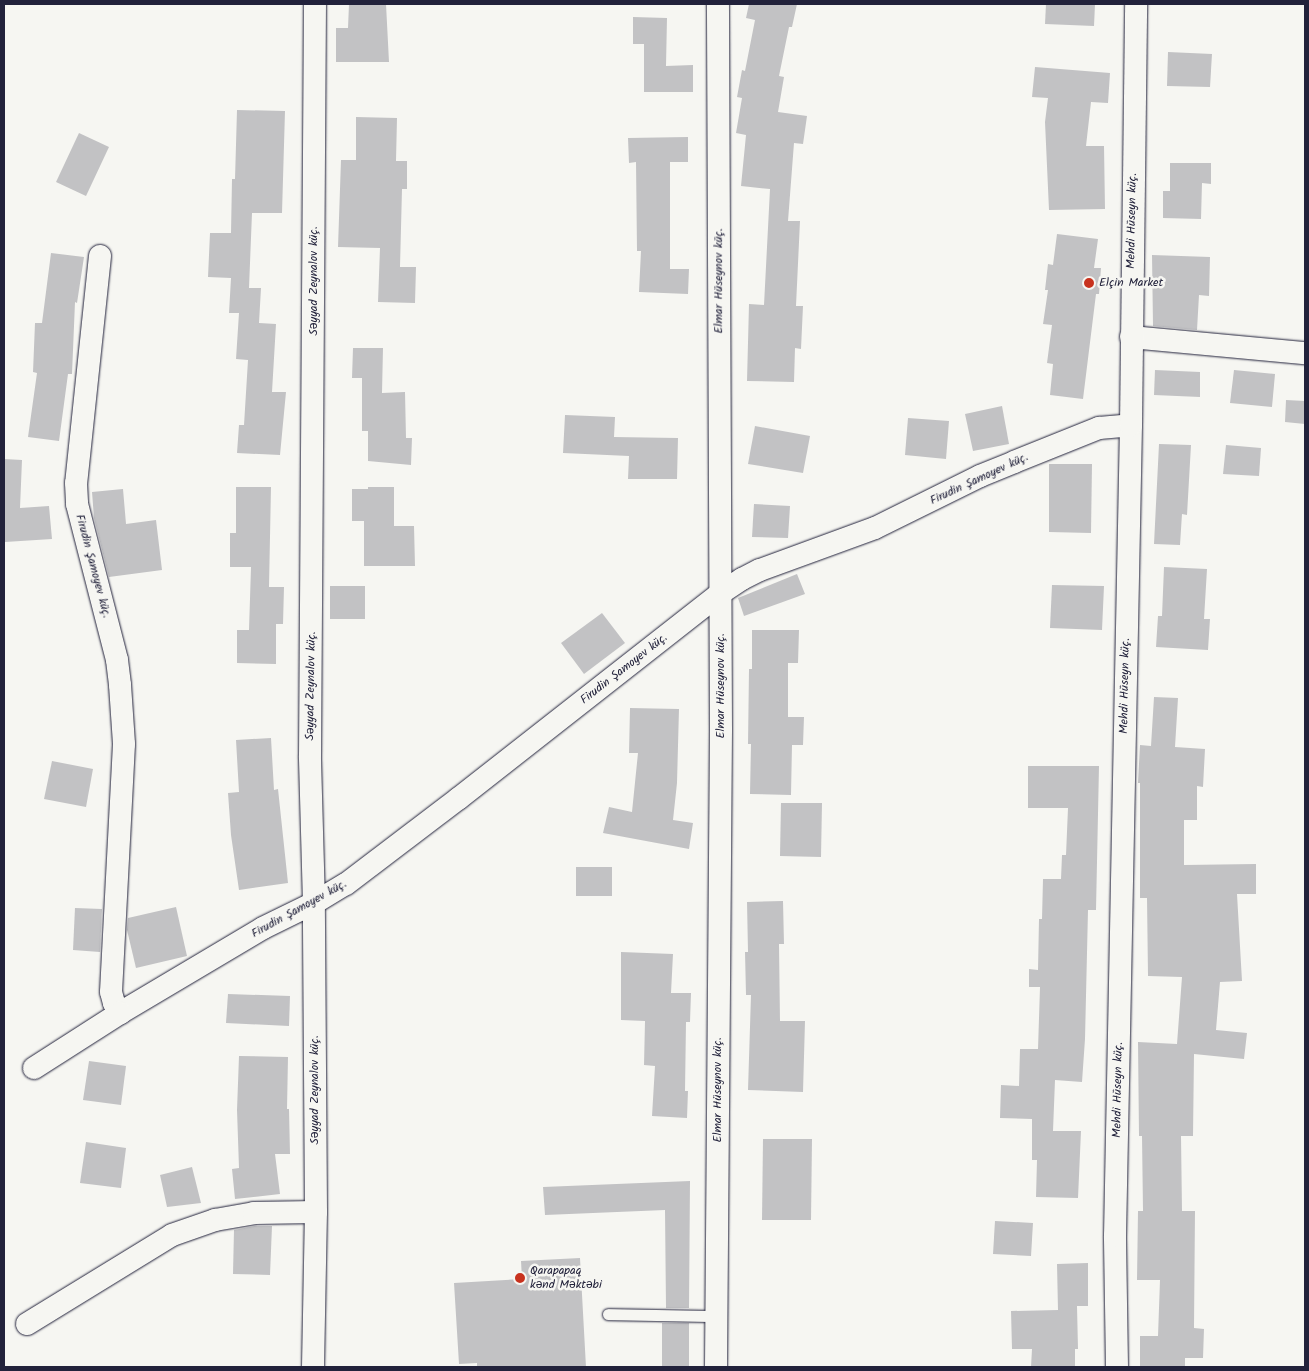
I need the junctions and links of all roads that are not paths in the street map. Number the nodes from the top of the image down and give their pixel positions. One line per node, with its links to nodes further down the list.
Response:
1 (315, 4): 9 (street, Səyyad Zeynalov küç.)
2 (718, 4): 8 (street, Elmar Hüseynov küç.)
3 (1136, 4): 5 (street, Mehdi Hüseyn küç.)
4 (100, 256): 10 (street, Firudin Şamoyev küç.)
5 (1131, 338): 6 (street); 7 (street, Mehdi Hüseyn küç.)
6 (1305, 353)
7 (1131, 425): 8 (street, Firudin Şamoyev küç.); 18 (street, Mehdi Hüseyn küç.)
8 (721, 593): 9 (street, Firudin Şamoyev küç.); 14 (street, Elmar Hüseynov küç.)
9 (314, 903): 10 (street, Firudin Şamoyev küç.); 12 (street, Səyyad Zeynalov küç.)
10 (120, 1013): 11 (street)
11 (34, 1068)
12 (316, 1212): 15 (street); 16 (street, Səyyad Zeynalov küç.)
13 (608, 1314): 14 (lane)
14 (716, 1316): 17 (street, Elmar Hüseynov küç.)
15 (27, 1324)
16 (313, 1367)
17 (716, 1367)
18 (1117, 1367)

